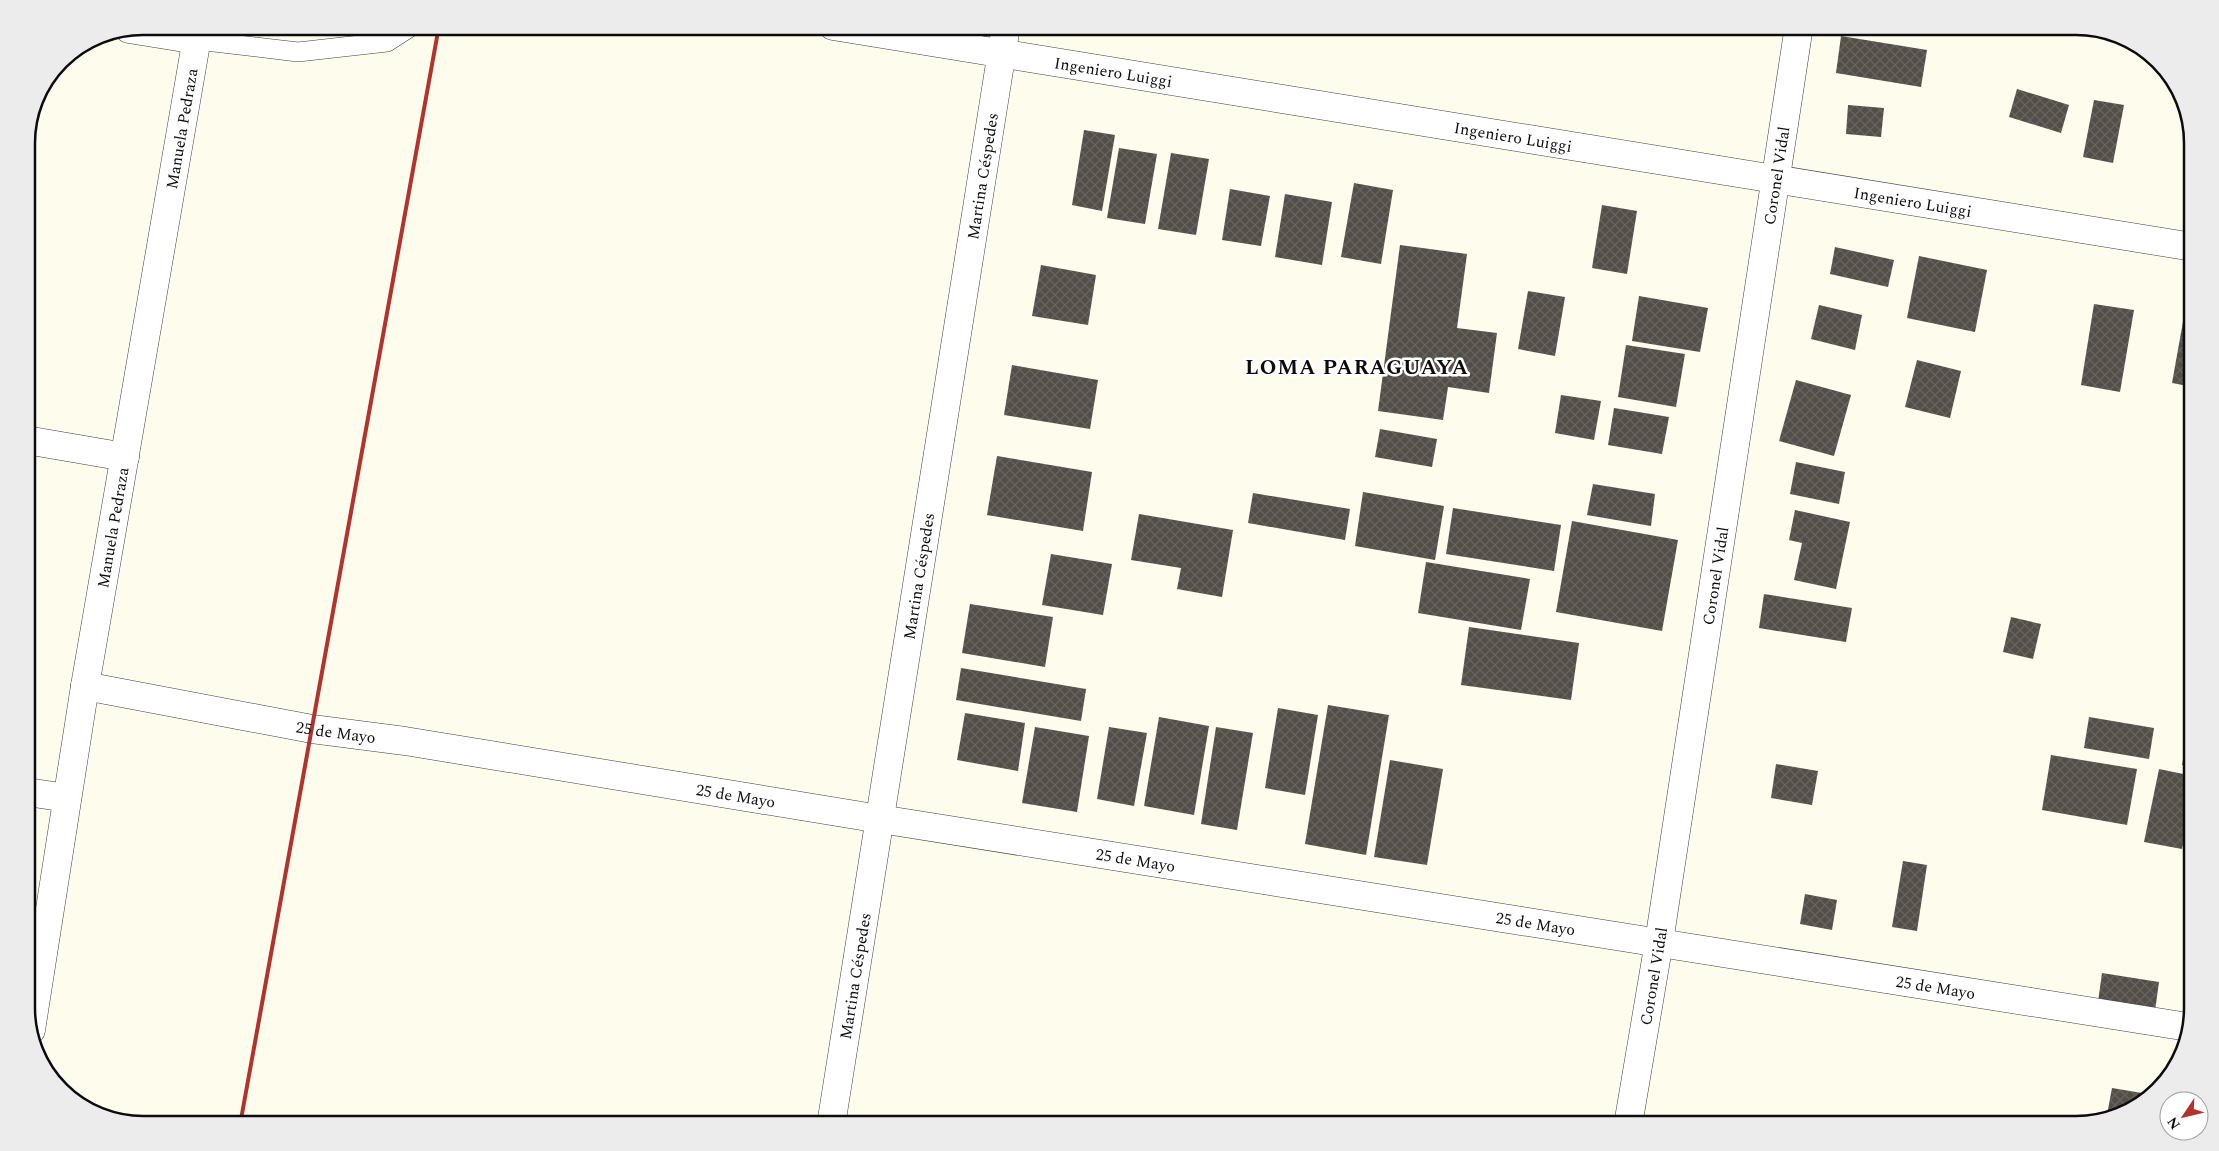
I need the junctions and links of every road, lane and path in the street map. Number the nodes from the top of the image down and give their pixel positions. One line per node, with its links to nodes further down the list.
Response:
1 (198, 35): 11 (street, Manuela Pedraza)
2 (209, 35): 3 (lane)
3 (398, 35)
4 (889, 35): 7 (street, Ingeniero Luiggi)
5 (1005, 35): 7 (street, Martina Céspedes)
6 (1798, 35): 8 (street, Coronel Vidal)
7 (1002, 53): 8 (street, Ingeniero Luiggi); 15 (street, Martina Céspedes)
8 (1775, 179): 9 (street, Ingeniero Luiggi); 16 (street, Coronel Vidal)
9 (2184, 246)
10 (35, 442): 11 (street)
11 (125, 457): 12 (street, Manuela Pedraza)
12 (85, 686): 14 (street, Manuela Pedraza); 15 (street, 25 de Mayo)
13 (35, 793): 14 (street)
14 (67, 798): 17 (street, Manuela Pedraza)
15 (880, 819): 16 (street, 25 de Mayo); 19 (street, Martina Céspedes)
16 (1659, 942): 18 (street, 25 de Mayo); 20 (street, Coronel Vidal)
17 (35, 1004)
18 (2182, 1026)
19 (832, 1116)
20 (1630, 1116)

